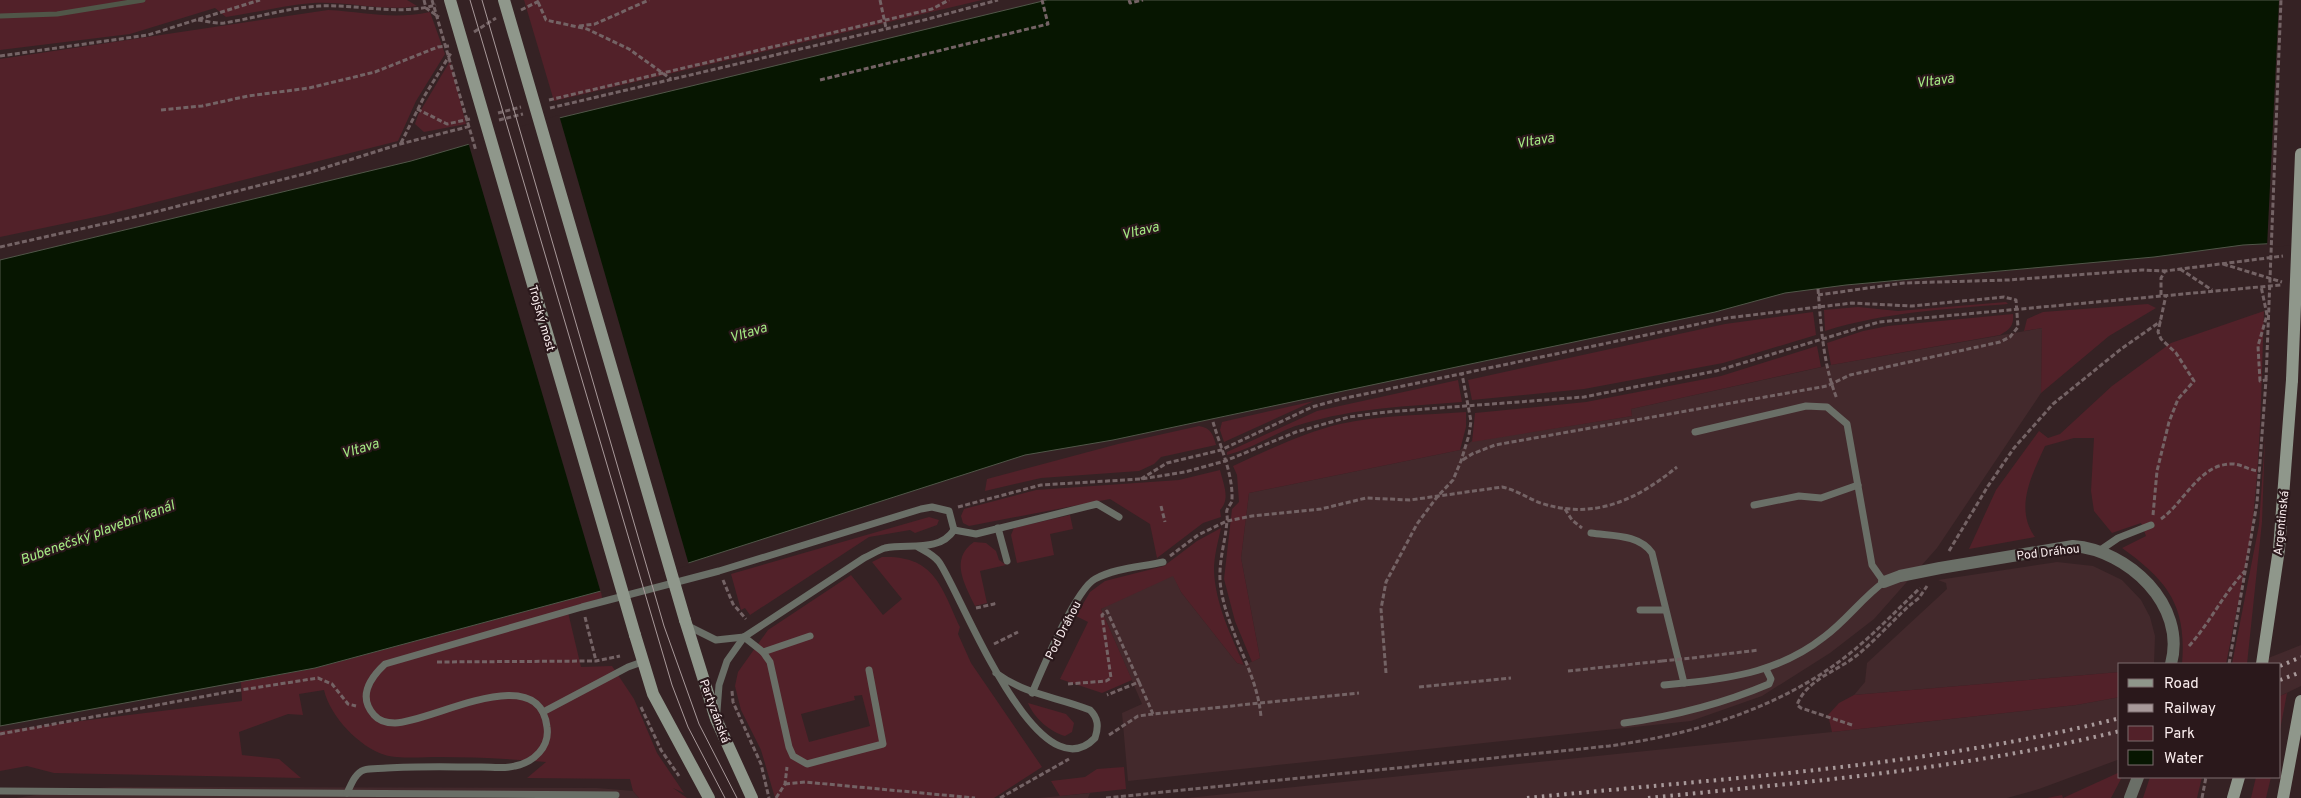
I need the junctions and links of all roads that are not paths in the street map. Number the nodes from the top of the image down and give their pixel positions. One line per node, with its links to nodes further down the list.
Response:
1 (504, 0): 19 (main road, bridge)
2 (447, 1): 23 (main road, Trojský most, bridge)
3 (2301, 154): 25 (main road, Argentinská, bridge)
4 (1695, 432): 5 (lane)
5 (1858, 486): 6 (lane); 16 (lane)
6 (1754, 505)
7 (1119, 517): 9 (lane)
8 (2151, 525): 13 (lane)
9 (998, 528): 10 (lane); 14 (lane)
10 (954, 530): 12 (lane); 33 (lane)
11 (1591, 533): 18 (lane)
12 (917, 547): 21 (lane); 28 (lane)
13 (2099, 552): 16 (street, Pod Dráhou); 24 (street, Pod Dráhou)
14 (1007, 562)
15 (1163, 562): 31 (lane, Pod Dráhou)
16 (1884, 582): 26 (lane)
17 (1640, 610): 18 (lane)
18 (1665, 610): 29 (lane)
19 (685, 623): 21 (lane); 34 (main road, Partyzánská)
20 (810, 636): 22 (lane)
21 (744, 637): 22 (lane); 34 (lane)
22 (763, 652): 27 (lane)
23 (642, 662): 33 (lane); 41 (main road)
24 (2172, 662)
25 (2262, 663)
26 (1766, 669): 29 (lane); 35 (lane)
27 (869, 670)
28 (996, 673): 31 (lane); 31 (lane)
29 (1684, 684): 30 (lane)
30 (1664, 686)
31 (1032, 693)
32 (2301, 701): 45 (main road)
33 (543, 712): 39 (lane)
34 (716, 719): 42 (main road, Partyzánská)
35 (1624, 723)
36 (2138, 778): 43 (street)
37 (2239, 778): 44 (main road)
38 (0, 791): 39 (lane)
39 (347, 793): 40 (lane)
40 (616, 795)
41 (709, 798)
42 (752, 798)
43 (2130, 798)
44 (2234, 798)
45 (2283, 798)

